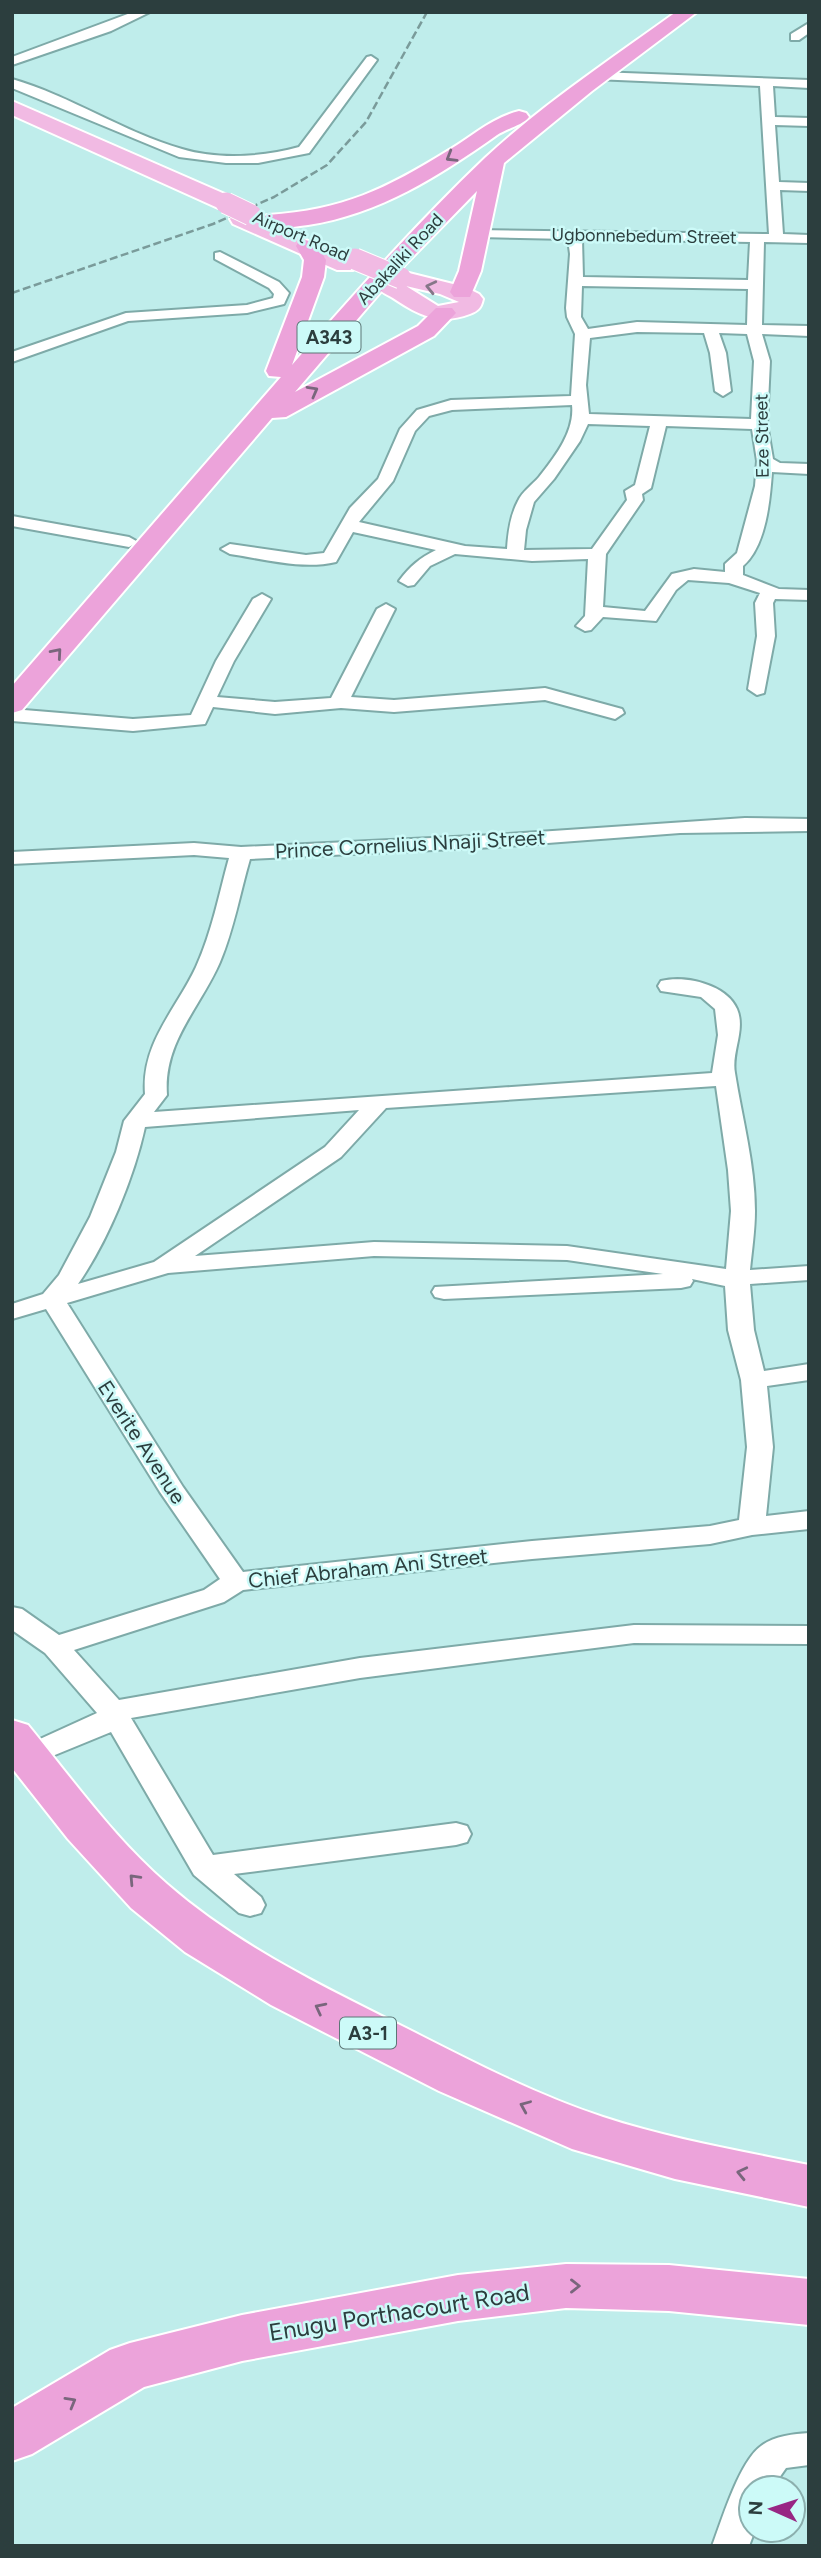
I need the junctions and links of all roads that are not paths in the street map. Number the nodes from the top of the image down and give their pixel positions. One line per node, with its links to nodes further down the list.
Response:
1 (144, 12): 7 (street)
2 (669, 12): 14 (highway, Abakaliki Road / A343)
3 (688, 12): 8 (highway, Abakaliki Road / A343)
4 (809, 27): 5 (street)
5 (796, 37)
6 (371, 60): 10 (street)
7 (12, 61)
8 (598, 76): 9 (street); 14 (highway, Abakaliki Road / A343)
9 (766, 82): 11 (street); 15 (street)
10 (12, 83)
11 (809, 84)
12 (12, 107): 20 (main road, Airport Road)
13 (12, 115): 20 (main road, Airport Road)
14 (540, 116): 17 (highway, Abakaliki Road / A343); 20 (highway, one-way to 20); 39 (highway, Abakaliki Road / A343)
15 (769, 121): 16 (street); 18 (street)
16 (809, 122)
17 (494, 162): 21 (highway); 45 (highway, Abakaliki Road / A343)
18 (774, 186): 19 (street); 24 (street)
19 (809, 187)
20 (241, 213): 26 (main road, Airport Road); 28 (main road, Airport Road)
21 (479, 233): 22 (street, Ugbonnebedum Street); 32 (highway)
22 (575, 236): 23 (street, Ugbonnebedum Street); 30 (street)
23 (757, 238): 24 (street, Ugbonnebedum Street); 31 (street, Eze Street)
24 (776, 238): 25 (street, Ugbonnebedum Street)
25 (809, 239)
26 (307, 246): 28 (main road, Airport Road); 39 (highway)
27 (220, 256): 38 (street)
28 (350, 262): 29 (main road, Airport Road)
29 (394, 281): 32 (main road, Airport Road, one-way to 29); 33 (main road, Airport Road)
30 (575, 281): 31 (street); 37 (street)
31 (755, 285): 35 (street, Eze Street)
32 (462, 292): 33 (main road)
33 (444, 313): 45 (highway, one-way to 33)
34 (710, 330): 35 (street); 37 (street); 40 (street)
35 (754, 331): 36 (street); 44 (street, Eze Street)
36 (809, 331)
37 (583, 334): 41 (street)
38 (12, 357)
39 (278, 371): 50 (highway, Abakaliki Road / A343)
40 (723, 391)
41 (579, 400): 42 (street); 49 (street)
42 (582, 419): 43 (street); 53 (street)
43 (659, 421): 44 (street); 54 (street)
44 (759, 424): 46 (street, Eze Street)
45 (253, 425): 65 (highway, Abakaliki Road / A343, one-way to 45)
46 (765, 461): 47 (street); 55 (street, Eze Street)
47 (809, 469)
48 (12, 522): 50 (street)
49 (347, 525): 51 (street); 52 (street)
50 (129, 542): 61 (highway, Abakaliki Road / A343)
51 (230, 549)
52 (452, 549): 53 (street); 56 (street)
53 (516, 554): 54 (street)
54 (597, 554): 55 (street)
55 (734, 578): 57 (street)
56 (408, 581)
57 (770, 591): 58 (street); 62 (street)
58 (809, 595)
59 (262, 599): 63 (street)
60 (386, 609): 64 (street)
61 (12, 677)
62 (757, 689)
63 (206, 701): 64 (street); 67 (street)
64 (339, 702): 66 (street)
65 (12, 704)
66 (615, 713)
67 (12, 715)
68 (809, 825): 69 (street, Prince Cornelius Nnaji Street)
69 (241, 853): 70 (street, Prince Cornelius Nnaji Street); 74 (street)
70 (12, 858)
71 (669, 986): 72 (street)
72 (726, 1079): 73 (street); 77 (street)
73 (379, 1102): 74 (street); 75 (street)
74 (135, 1121): 79 (street)
75 (163, 1267): 77 (street); 79 (street)
76 (809, 1273): 77 (street)
77 (737, 1278): 78 (street); 82 (street)
78 (444, 1292)
79 (52, 1299): 80 (street); 85 (street, Everite Avenue)
80 (12, 1312)
81 (809, 1372): 82 (street)
82 (754, 1380): 84 (street)
83 (809, 1520): 84 (street, Chief Abraham Ani Street)
84 (752, 1526): 85 (street, Chief Abraham Ani Street)
85 (236, 1582): 88 (street, Chief Abraham Ani Street)
86 (12, 1616): 88 (street)
87 (809, 1635): 89 (street)
88 (54, 1646): 89 (street)
89 (113, 1710): 90 (street); 92 (street)
90 (20, 1746): 94 (highway, A3-1, one-way to 90)
91 (456, 1834): 92 (street)
92 (205, 1867): 93 (street)
93 (250, 1905)
94 (809, 2186)
95 (809, 2302): 96 (highway, Enugu Porthacourt Road, one-way to 95)
96 (12, 2437)
97 (809, 2449): 98 (street)
98 (761, 2474)
99 (737, 2529): 100 (street)
100 (730, 2546)

